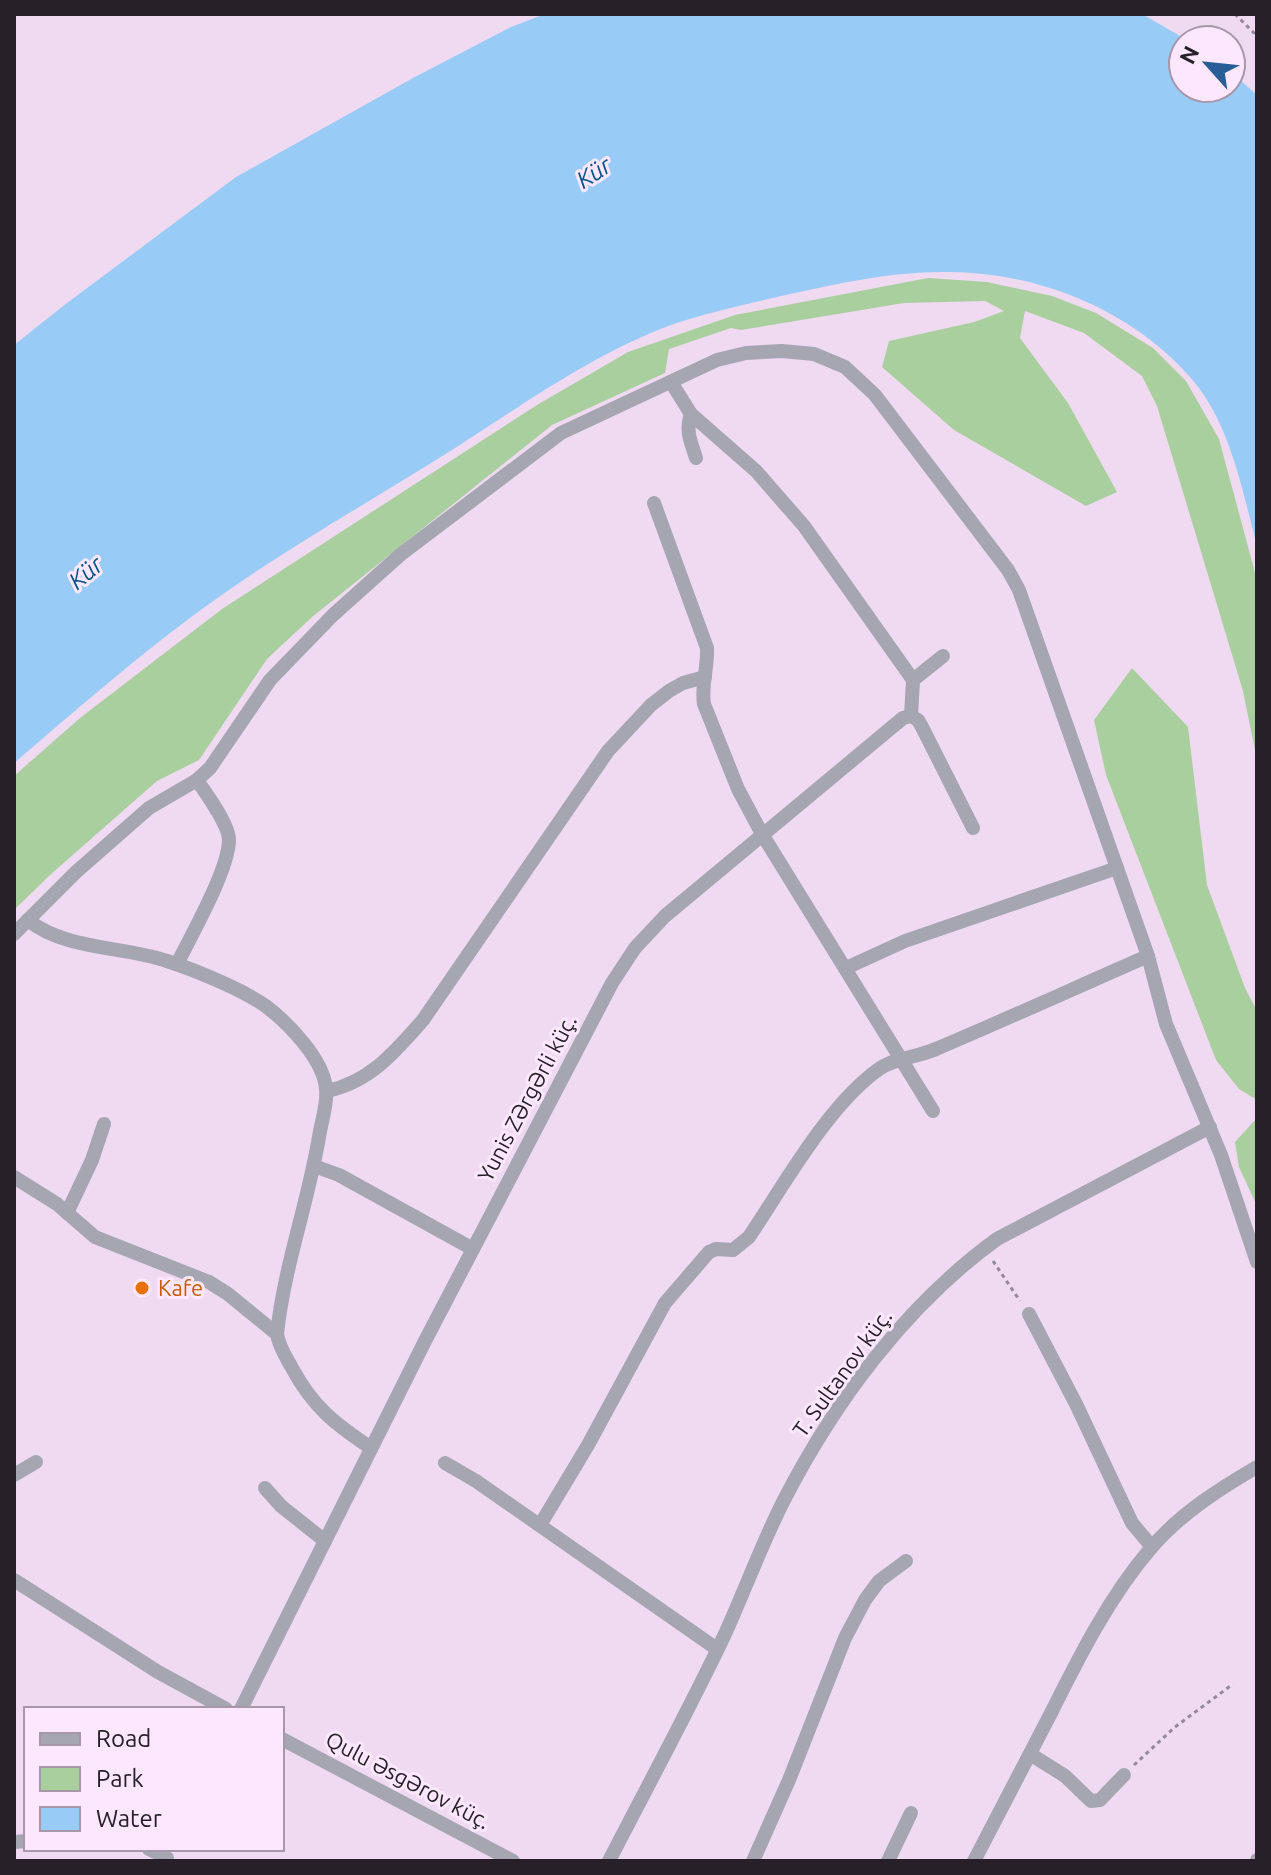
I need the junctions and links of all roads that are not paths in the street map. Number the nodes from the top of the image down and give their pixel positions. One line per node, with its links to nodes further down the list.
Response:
1 (671, 382): 2 (street); 9 (street); 12 (street)
2 (691, 414): 3 (street); 7 (street)
3 (696, 458)
4 (654, 503): 6 (street)
5 (943, 656): 7 (street)
6 (705, 677): 11 (street); 19 (street)
7 (913, 680): 8 (street)
8 (911, 716): 10 (street); 11 (street, Yunis Zərgərli küç.)
9 (197, 780): 13 (street); 16 (street)
10 (973, 828)
11 (762, 834): 17 (street); 26 (street, Yunis Zərgərli küç.)
12 (1117, 868): 15 (street); 17 (street)
13 (28, 920): 14 (street); 16 (street)
14 (14, 934)
15 (1148, 956): 18 (street); 22 (street)
16 (177, 964): 19 (street)
17 (846, 968): 18 (street)
18 (903, 1060): 20 (street); 36 (street)
19 (327, 1091): 23 (street)
20 (933, 1111)
21 (104, 1124): 25 (street)
22 (1210, 1127): 27 (street); 41 (street, T. Sultanov küç.)
23 (314, 1166): 26 (street); 29 (street)
24 (14, 1177): 25 (street)
25 (67, 1213): 29 (street)
26 (473, 1249): 30 (street, Yunis Zərgərli küç.)
27 (1257, 1262)
28 (1029, 1314): 38 (street)
29 (277, 1334): 30 (street)
30 (371, 1448): 37 (street, Yunis Zərgərli küç.)
31 (36, 1462): 34 (street)
32 (445, 1463): 36 (street)
33 (1257, 1467): 38 (street)
34 (14, 1475)
35 (265, 1488): 37 (street)
36 (540, 1525): 41 (street)
37 (325, 1541): 43 (street, Yunis Zərgərli küç.)
38 (1152, 1547): 45 (street)
39 (906, 1561): 50 (street)
40 (14, 1580): 42 (street)
41 (717, 1649): 49 (street, T. Sultanov küç.)
42 (222, 1707)
43 (242, 1707)
44 (284, 1740): 48 (street, Qulu Əsgərov küç.)
45 (1030, 1754): 46 (street); 52 (street)
46 (1124, 1775)
47 (911, 1813): 51 (street)
48 (513, 1861)
49 (609, 1861)
50 (753, 1861)
51 (888, 1861)
52 (974, 1861)

